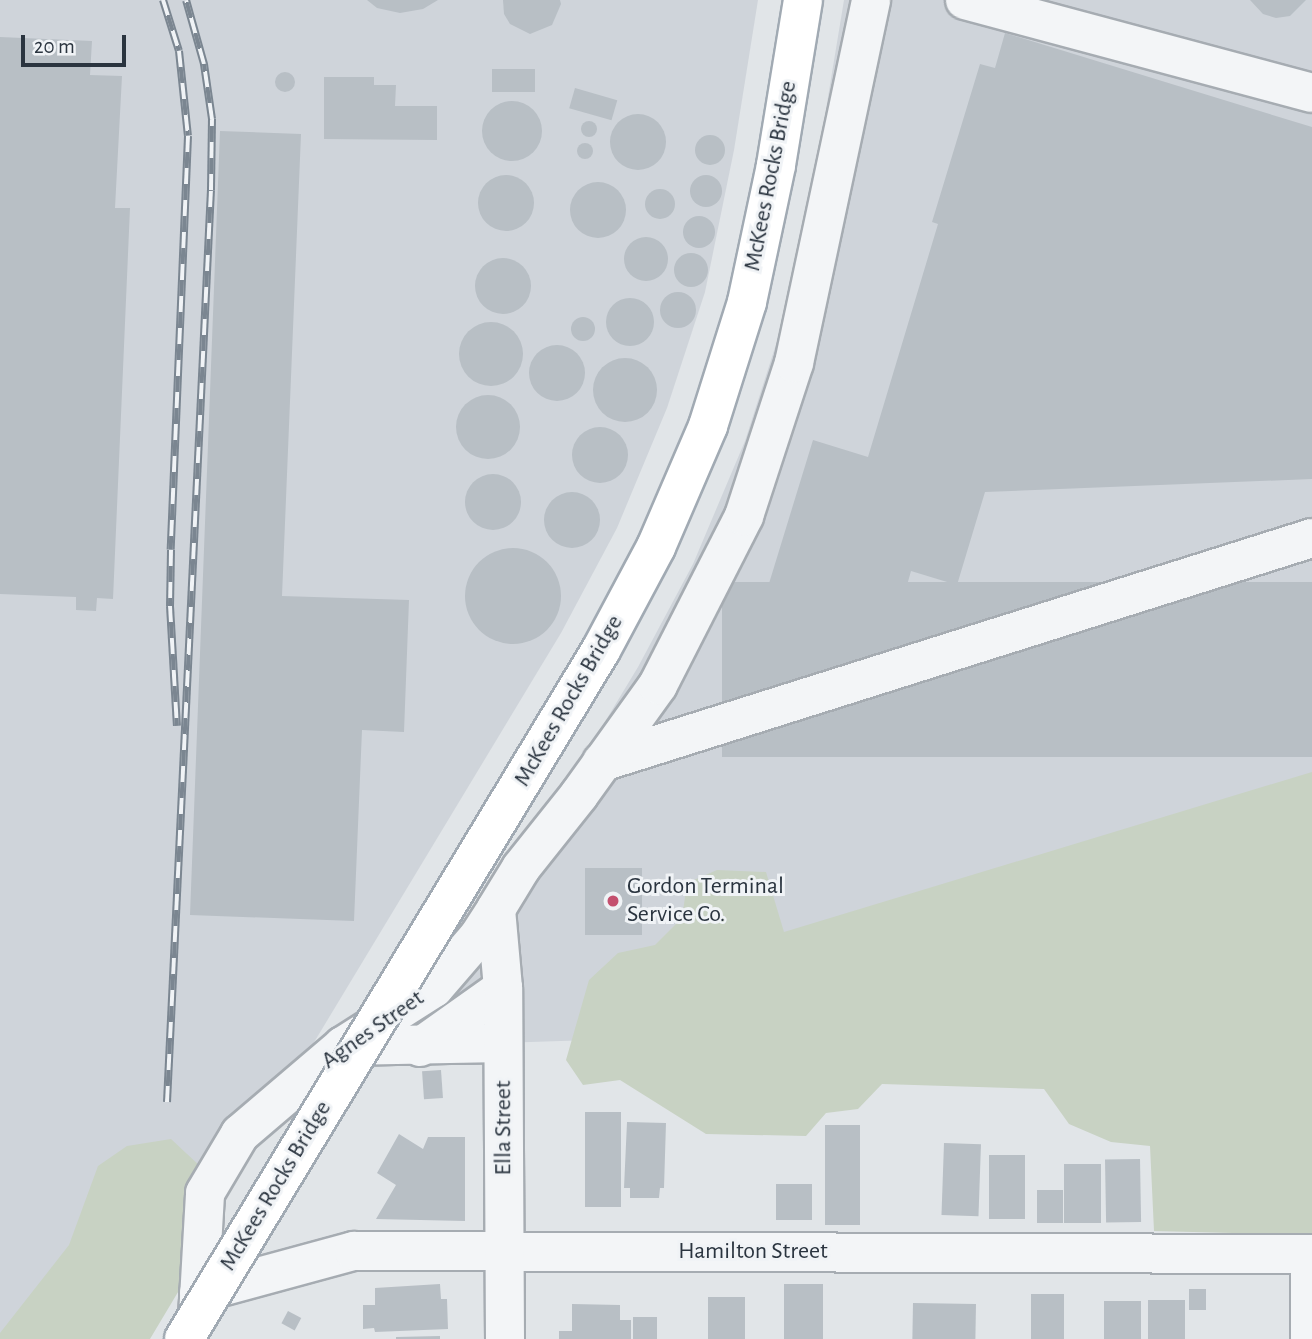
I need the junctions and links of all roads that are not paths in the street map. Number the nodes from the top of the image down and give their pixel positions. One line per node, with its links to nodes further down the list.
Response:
1 (803, 0): 15 (main road, McKees Rocks Bridge, bridge)
2 (871, 0): 6 (street, Agnes Street)
3 (965, 0): 4 (street)
4 (1312, 93)
5 (1312, 538): 6 (street)
6 (602, 762): 7 (street, Agnes Street)
7 (496, 913): 8 (street, Ella Street); 10 (street, Agnes Street)
8 (502, 988): 9 (street, Ella Street); 11 (street)
9 (503, 1044): 11 (street); 12 (street, Ella Street)
10 (343, 1046): 11 (street); 14 (street, Agnes Street)
11 (420, 1047)
12 (504, 1251): 13 (street, Hamilton Street); 14 (street, Hamilton Street); 17 (street, Ella Street)
13 (1311, 1254): 18 (street)
14 (199, 1293): 16 (street, Agnes Street)
15 (184, 1339)
16 (197, 1339)
17 (505, 1339)
18 (1310, 1339)

